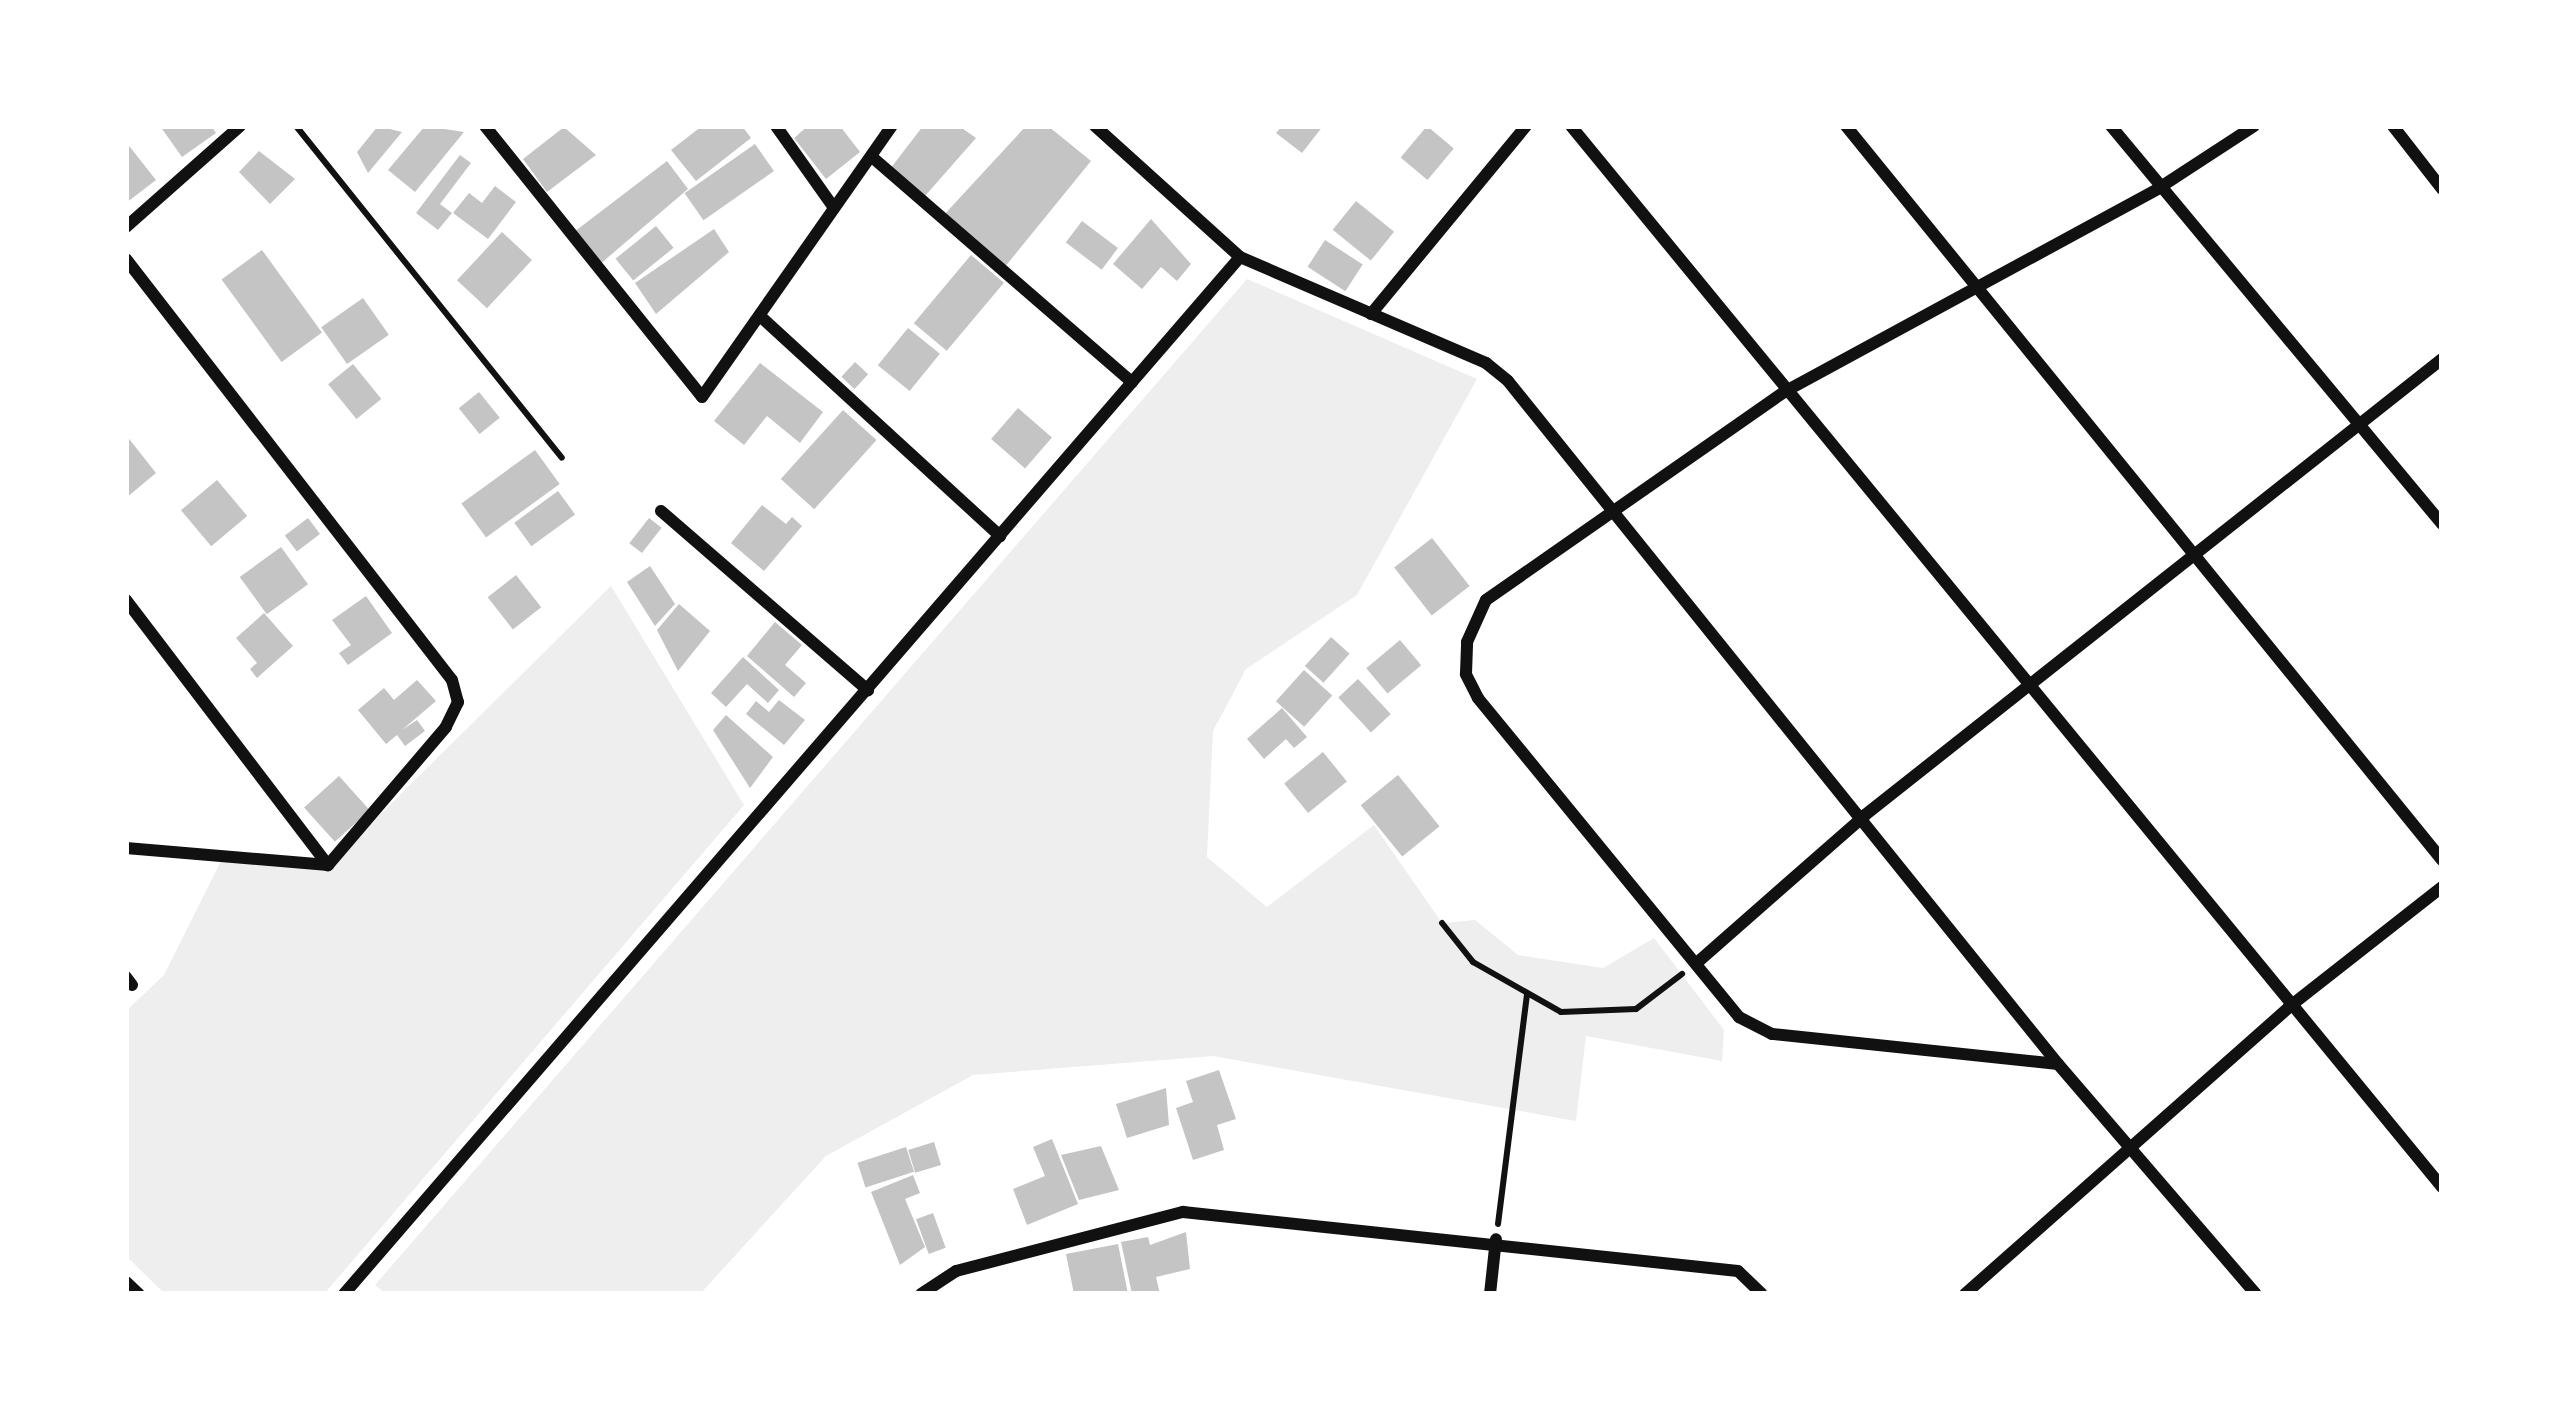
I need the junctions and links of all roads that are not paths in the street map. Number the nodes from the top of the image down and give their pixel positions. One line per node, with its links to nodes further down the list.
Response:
1 (240, 126): 16 (street)
2 (485, 126): 21 (street)
3 (776, 126): 15 (street)
4 (892, 126): 12 (street)
5 (1095, 126): 17 (street)
6 (1526, 126): 20 (street)
7 (1571, 126): 24 (street)
8 (1846, 126): 19 (street)
9 (2111, 126): 13 (street)
10 (2254, 126): 13 (street)
11 (2393, 126): 14 (street)
12 (872, 157): 15 (street); 23 (street)
13 (2158, 188): 19 (street); 25 (street)
14 (2442, 189)
15 (834, 208): 21 (street)
16 (126, 227)
17 (1240, 257): 20 (street); 23 (street)
18 (126, 260): 37 (street)
19 (1972, 287): 24 (street); 30 (street)
20 (1371, 314): 26 (street)
21 (760, 316): 29 (street)
22 (2442, 359): 25 (street)
23 (1132, 382): 29 (street)
24 (1784, 392): 26 (street); 32 (street)
25 (2360, 419): 28 (street); 30 (street)
26 (1606, 509): 34 (street); 39 (street)
27 (661, 511): 33 (street)
28 (2442, 524)
29 (1000, 536): 33 (street)
30 (2193, 550): 32 (street); 36 (street)
31 (126, 600): 37 (street)
32 (2030, 682): 34 (street); 40 (street)
33 (868, 689): 47 (street)
34 (1865, 815): 39 (street); 41 (street)
35 (126, 848): 37 (street)
36 (2442, 860)
37 (328, 866)
38 (2442, 887): 40 (street)
39 (1699, 962): 41 (street)
40 (2289, 1007): 42 (street); 43 (street)
41 (2058, 1064): 42 (street)
42 (2128, 1145): 51 (street); 52 (street)
43 (2442, 1187)
44 (1496, 1239): 48 (street); 49 (street); 50 (street)
45 (126, 1282): 46 (street)
46 (140, 1294)
47 (344, 1294)
48 (921, 1294)
49 (1490, 1294)
50 (1762, 1294)
51 (1965, 1294)
52 (2256, 1294)

